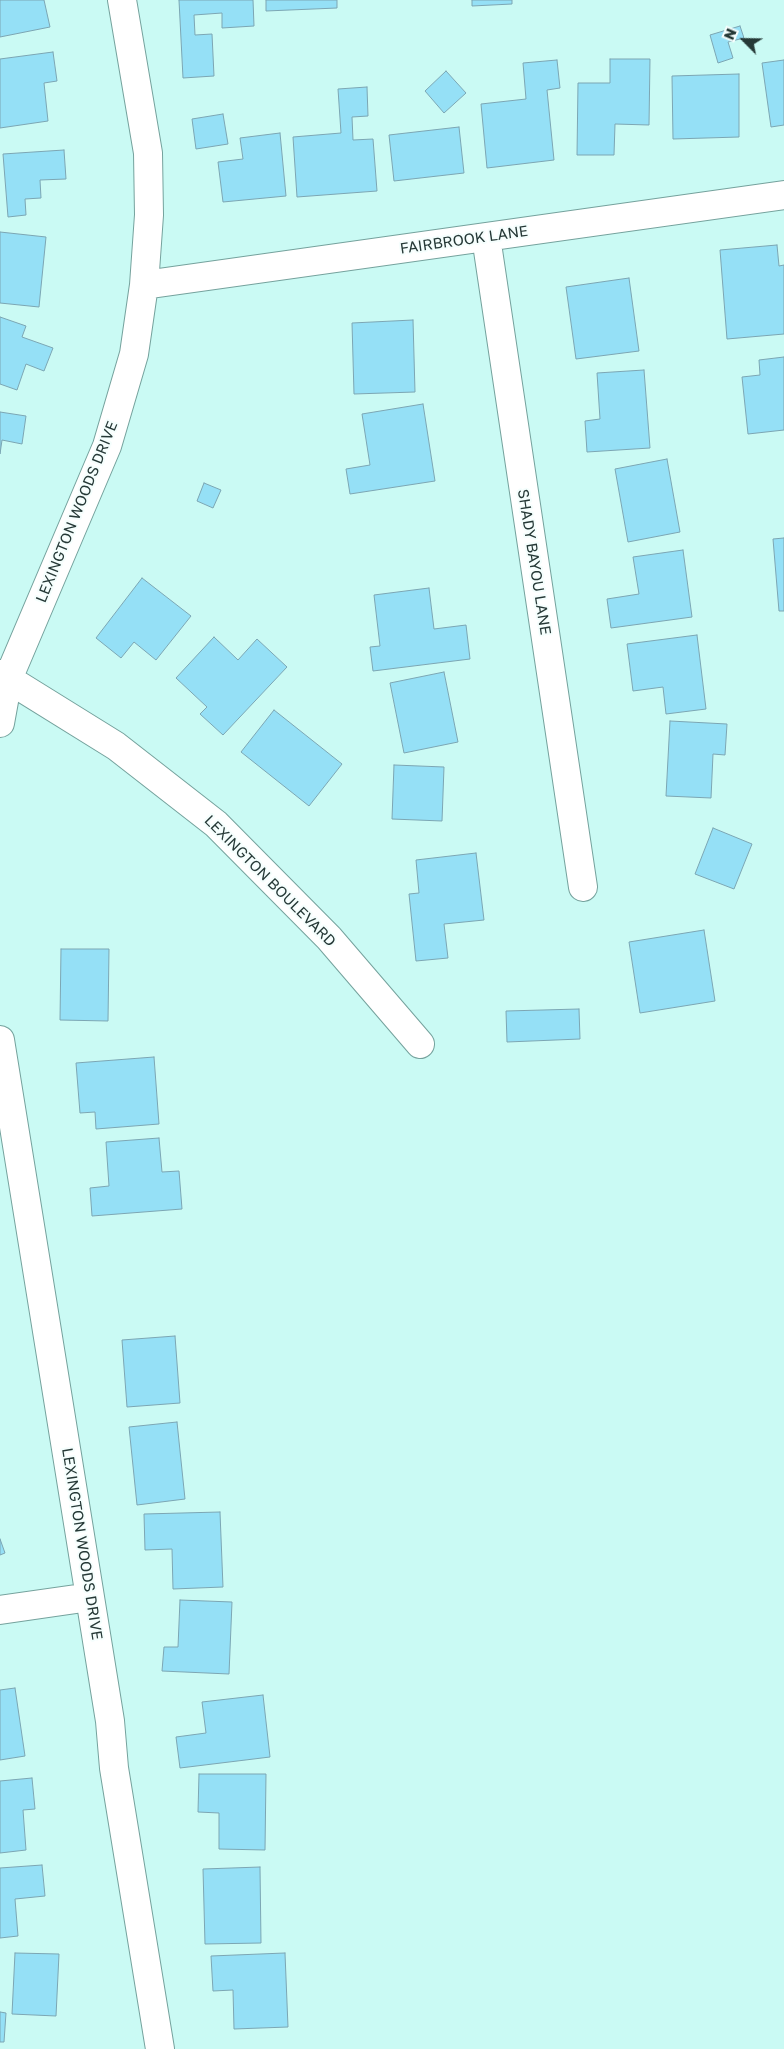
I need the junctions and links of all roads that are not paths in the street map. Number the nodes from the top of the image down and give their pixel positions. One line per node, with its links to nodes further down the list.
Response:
1 (122, 0): 4 (street, LEXINGTON WOODS DRIVE)
2 (784, 196): 3 (street, FAIRBROOK LANE)
3 (486, 237): 4 (street, FAIRBROOK LANE); 7 (street, SHADY BAYOU LANE)
4 (144, 285): 5 (street, LEXINGTON WOODS DRIVE)
5 (4, 676): 6 (street, LEXINGTON WOODS DRIVE); 9 (street, LEXINGTON BOULEVARD)
6 (0, 724)
7 (583, 887)
8 (0, 1040): 10 (street, LEXINGTON WOODS DRIVE)
9 (420, 1044)
10 (90, 1597): 11 (street); 12 (street, LEXINGTON WOODS DRIVE)
11 (0, 1610)
12 (160, 2049)

